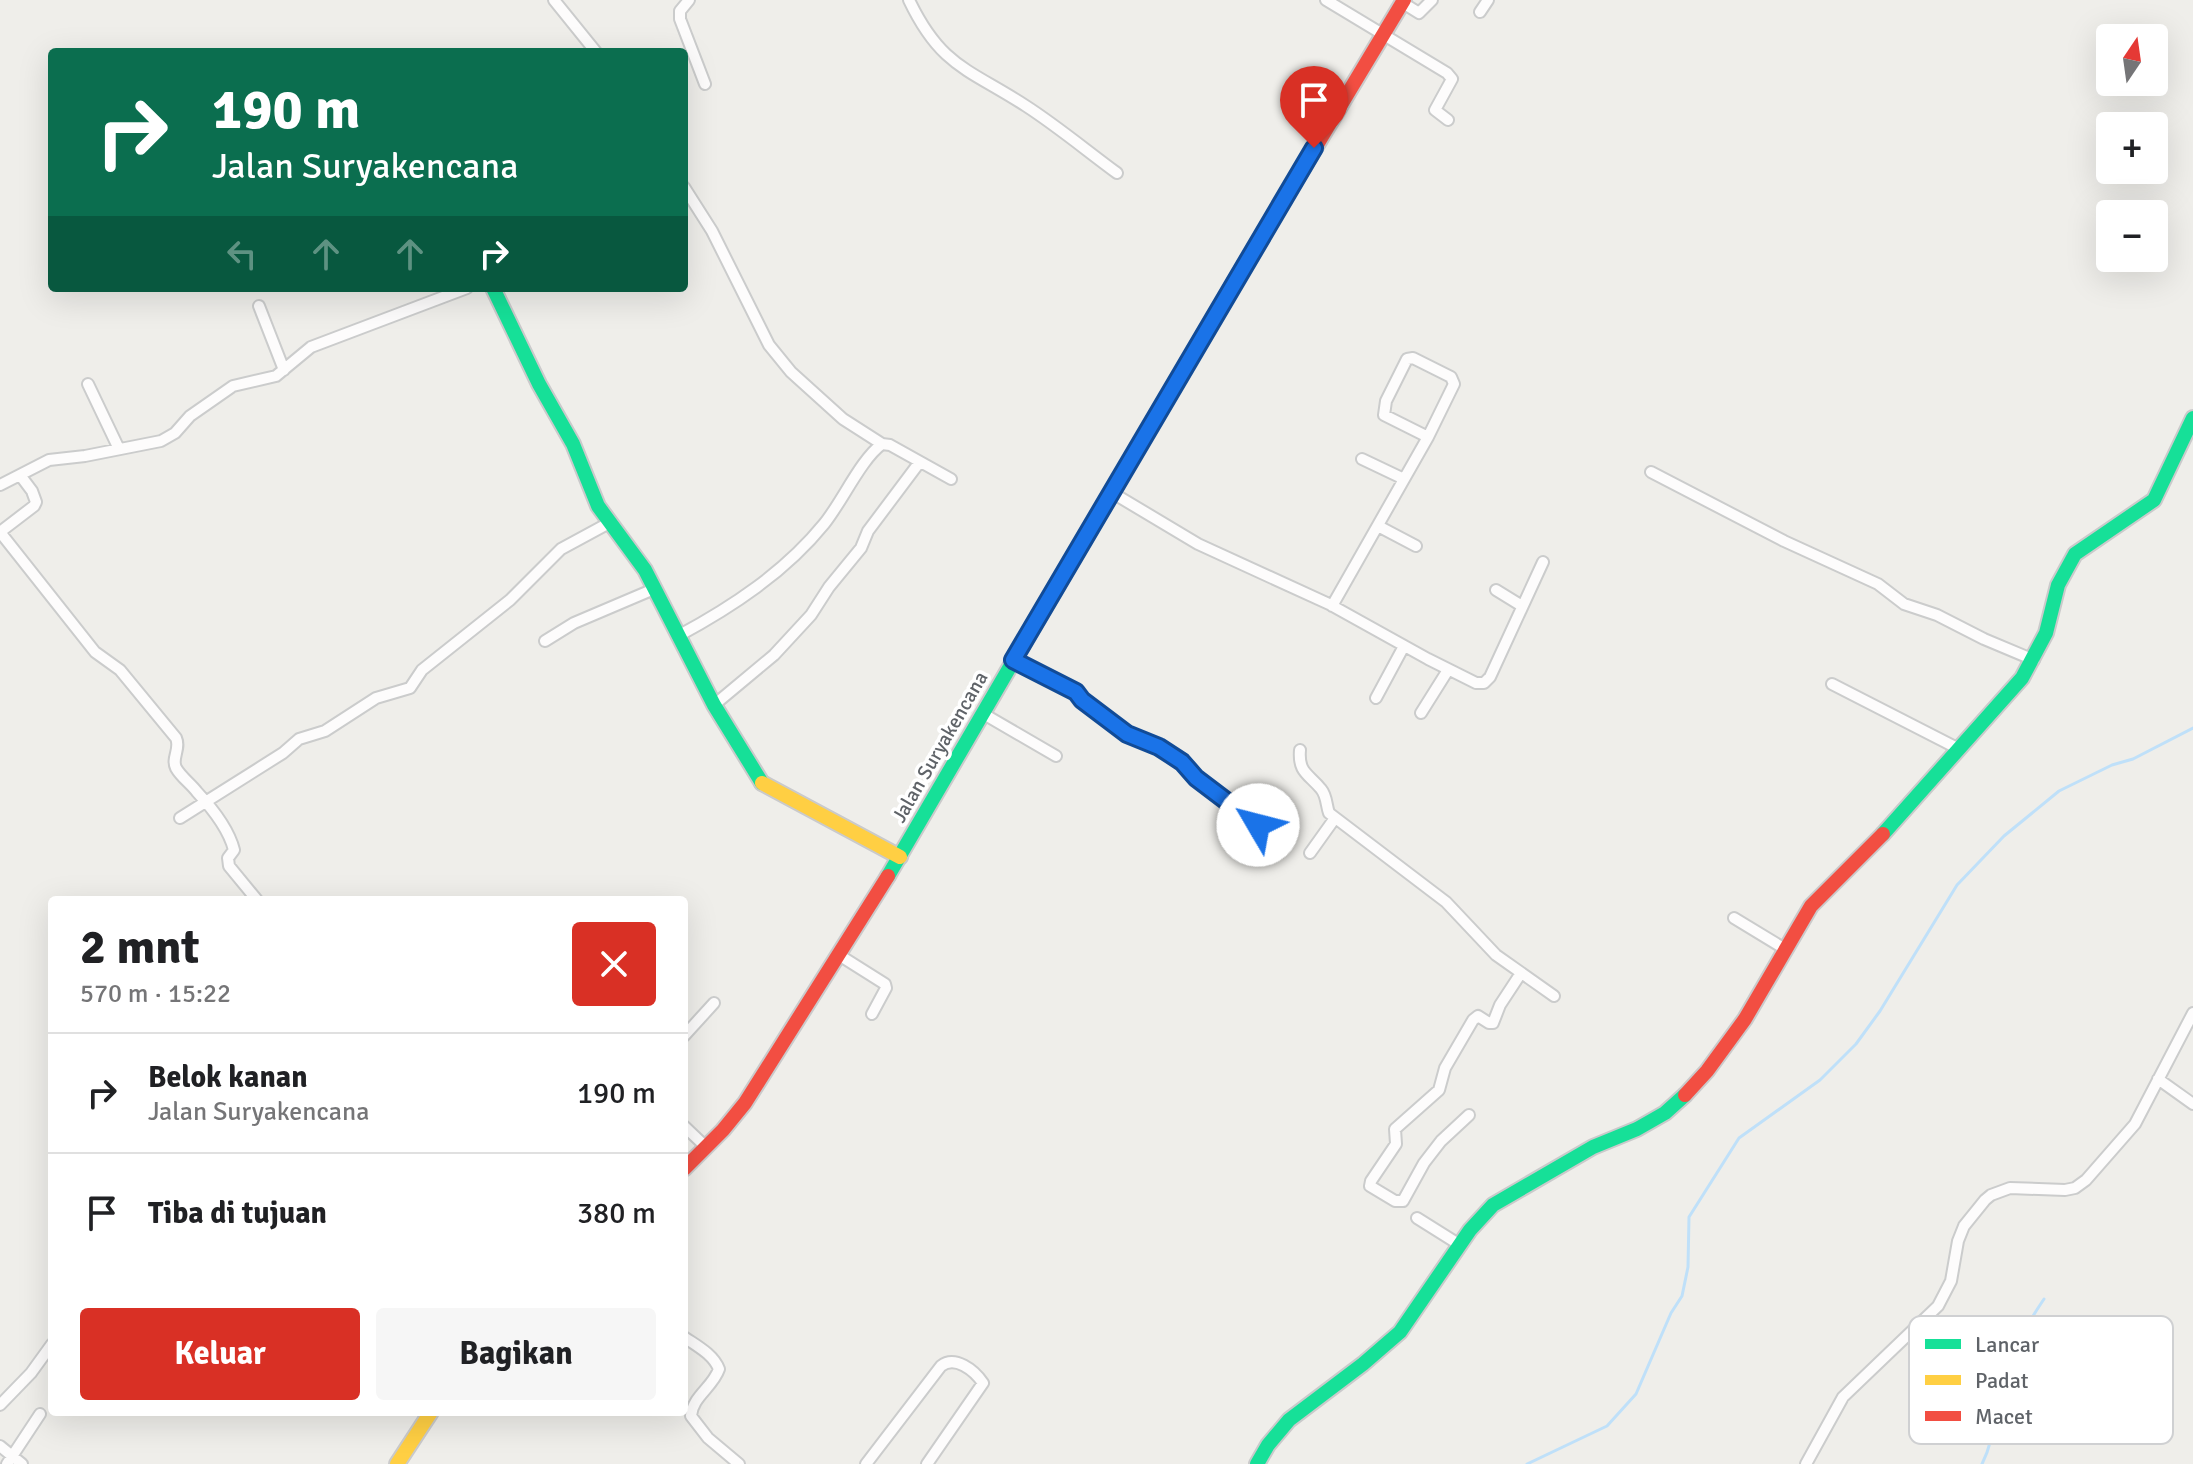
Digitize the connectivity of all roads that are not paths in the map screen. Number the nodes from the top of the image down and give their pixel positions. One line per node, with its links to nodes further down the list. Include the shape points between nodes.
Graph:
1 (554, 0): 10 (street)
2 (689, 0): 11 (street, via 680,19)
3 (909, 0): 13 (street, via 923,30 957,65 1027,106)
4 (1326, 0): 9 (street)
5 (1432, 0): 7 (street, via 1419,13)
6 (1488, 0): 8 (street)
7 (1403, 1): 9 (street, Jalan Suryakencana)
8 (1480, 12)
9 (1384, 35): 12 (street, via 1452,79 1435,110); 31 (street, Jalan Suryakencana)
10 (593, 48)
11 (705, 84)
12 (1448, 120)
13 (1117, 173)
14 (688, 193): 22 (street, via 769,345 833,409)
15 (456, 292): 18 (street, via 311,347)
16 (495, 292): 32 (street)
17 (259, 306): 18 (street)
18 (284, 370): 23 (street, via 233,386 166,439)
19 (88, 384): 23 (street)
20 (2193, 418): 45 (street, via 2154,500 2075,554 2058,585)
21 (1428, 437): 21 (street, via 1384,415 1407,359 1454,381); 29 (street)
22 (882, 444): 25 (street); 41 (street, via 821,527 777,573)
23 (119, 449): 27 (street, via 49,460)
24 (1362, 459): 29 (street)
25 (919, 463): 28 (street); 49 (street, via 811,615 774,655)
26 (1651, 472): 45 (street, via 1878,584 1904,604)
27 (20, 475): 30 (street); 34 (street, via 36,502)
28 (951, 479)
29 (1404, 479): 33 (street)
30 (0, 485)
31 (1111, 492): 39 (street, via 1198,544); 44 (street, Jalan Suryakencana)
32 (609, 523): 37 (street); 55 (street, via 561,549 510,600 422,670 410,688 376,698 325,731 304,737)
33 (1378, 526): 35 (street); 39 (street)
34 (0, 531): 55 (street, via 95,652 120,670 176,738 177,770)
35 (1416, 546)
36 (1543, 562): 40 (street)
37 (654, 589): 41 (street); 42 (street)
38 (1496, 590): 40 (street)
39 (1332, 606): 43 (street)
40 (1522, 606): 46 (street, via 1484,683)
41 (678, 636): 49 (street)
42 (545, 641)
43 (1404, 646): 46 (street); 48 (street)
44 (1013, 660): 50 (street, Jalan Suryakencana); 58 (street, via 1076,692 1127,734 1171,754)
45 (2034, 660): 52 (street)
46 (1448, 670): 51 (street)
47 (1832, 684): 52 (street)
48 (1376, 698)
49 (714, 705): 60 (street, via 765,786)
50 (982, 713): 54 (street); 60 (street, Jalan Suryakencana)
51 (1421, 713)
52 (1959, 749): 63 (street, via 1811,906)
53 (1300, 750): 57 (street, via 1302,768 1321,789)
54 (1056, 756)
55 (206, 801): 56 (street); 61 (street, via 233,845 229,866)
56 (180, 818)
57 (1335, 818): 59 (street); 65 (street, via 1446,902 1496,955)
58 (1258, 825)
59 (1310, 853)
60 (900, 857): 64 (street, Jalan Suryakencana)
61 (254, 896)
62 (1734, 918): 63 (street)
63 (1785, 949): 78 (street, via 1745,1019 1675,1106 1506,1196)
64 (839, 955): 69 (street, via 885,984); 75 (street, Jalan Suryakencana, via 745,1103)
65 (1521, 973): 66 (street); 73 (street, via 1493,1023 1476,1016 1449,1059 1439,1090 1395,1129 1396,1144 1370,1186 1403,1201 1424,1163)
66 (1554, 996)
67 (714, 1003): 70 (street)
68 (2193, 1013): 71 (street)
69 (872, 1014)
70 (688, 1032)
71 (2158, 1079): 72 (street); 79 (street, via 2135,1124 2075,1188 2010,1188 1985,1200 1964,1226 1945,1297)
72 (2193, 1104)
73 (1469, 1115)
74 (688, 1130): 75 (street)
75 (706, 1147): 76 (street, Jalan Suryakencana)
76 (688, 1165)
77 (1417, 1218): 78 (street)
78 (1460, 1245): 92 (street, via 1400,1332 1289,1420)
79 (1926, 1316)
80 (1909, 1332): 93 (street, via 1843,1397)
81 (688, 1340): 89 (street, via 719,1369 693,1405 694,1422)
82 (48, 1350): 83 (street)
83 (0, 1405)
84 (40, 1414): 87 (street)
85 (428, 1416): 88 (street)
86 (0, 1446): 87 (street)
87 (14, 1462)
88 (397, 1464)
89 (739, 1464)
90 (866, 1464): 91 (street, via 941,1366 955,1361 983,1383)
91 (927, 1464)
92 (1257, 1464)
93 (1806, 1464)

